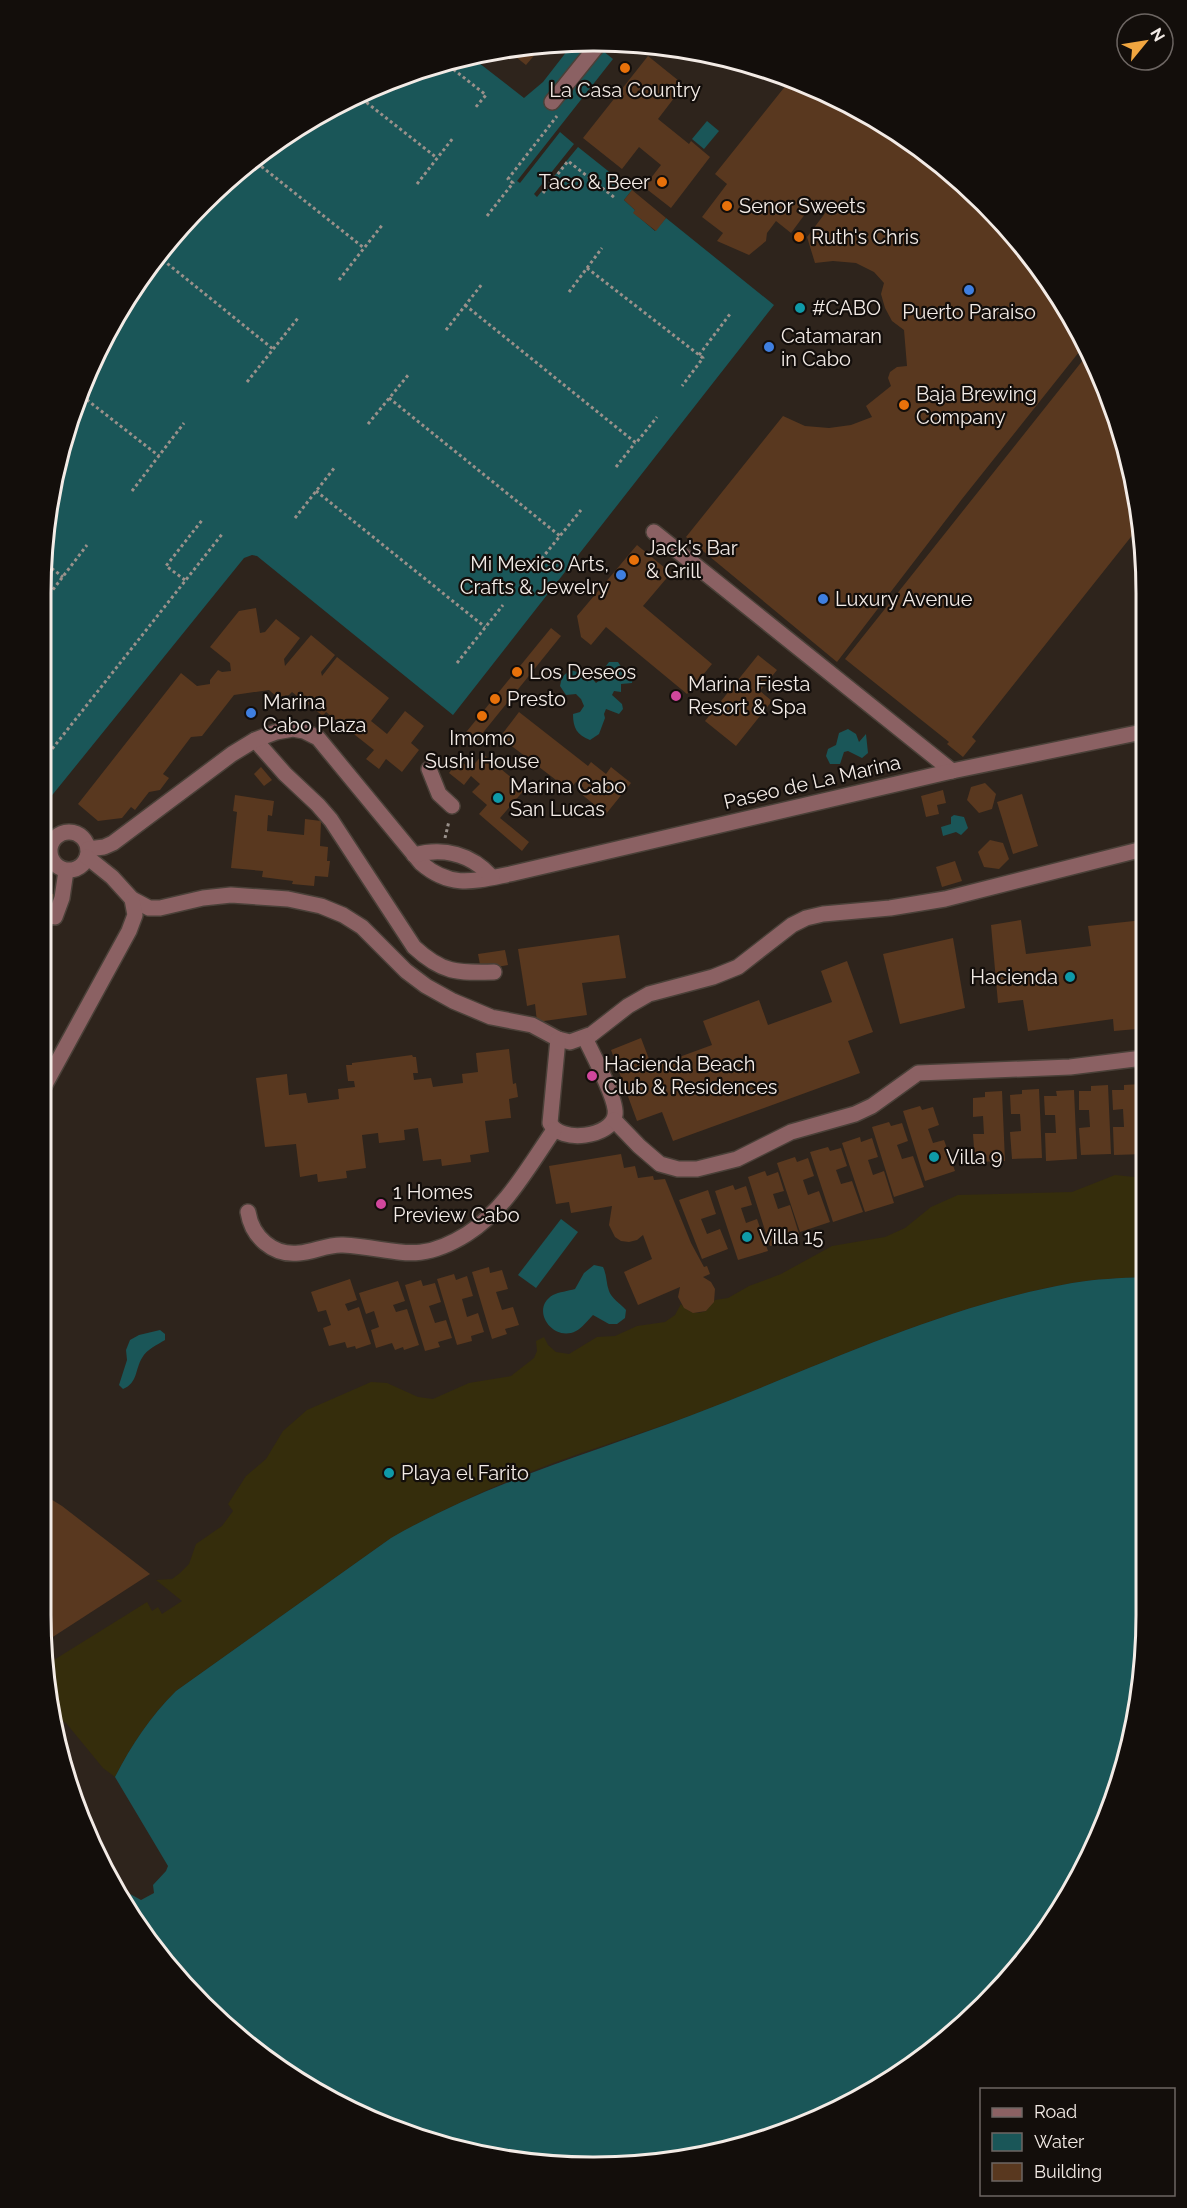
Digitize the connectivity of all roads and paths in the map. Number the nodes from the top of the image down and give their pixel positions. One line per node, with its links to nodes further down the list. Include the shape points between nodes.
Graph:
1 (594, 51): 5 (street)
2 (453, 69): 4 (path, via 486,95)
3 (365, 102): 7 (path)
4 (475, 108)
5 (555, 109): 12 (path, via 508,179 513,183)
6 (453, 138): 7 (path)
7 (437, 158): 9 (path)
8 (260, 165): 14 (path)
9 (417, 184)
10 (543, 193): 11 (path, via 568,161)
11 (615, 198)
12 (487, 216)
13 (383, 224): 14 (path)
14 (364, 248): 18 (path)
15 (602, 248): 17 (path)
16 (164, 261): 25 (path)
17 (587, 268): 20 (path); 26 (path)
18 (339, 280)
19 (482, 284): 21 (path)
20 (569, 292)
21 (465, 305): 24 (path); 35 (path)
22 (730, 315): 26 (path)
23 (298, 318): 25 (path)
24 (446, 330)
25 (273, 349): 28 (path)
26 (699, 355): 29 (path, via 704,358)
27 (408, 374): 30 (path)
28 (247, 382)
29 (682, 386)
30 (389, 398): 34 (path); 46 (path)
31 (87, 400): 36 (path)
32 (657, 417): 35 (path)
33 (184, 423): 36 (path)
34 (368, 424)
35 (635, 443): 38 (path)
36 (159, 456): 39 (path)
37 (335, 467): 40 (path)
38 (616, 467)
39 (132, 491)
40 (316, 491): 42 (path); 54 (path)
41 (581, 510): 46 (path)
42 (295, 518)
43 (203, 519): 51 (path, via 166,566)
44 (654, 532): 60 (street)
45 (223, 533): 51 (path)
46 (560, 536): 49 (path)
47 (87, 545): 50 (path)
48 (52, 568): 50 (path)
49 (534, 568)
50 (63, 577): 52 (path)
51 (185, 580): 58 (path)
52 (51, 592)
53 (503, 605): 54 (path)
54 (485, 627): 55 (path)
55 (457, 663)
56 (1136, 733): 60 (street, Paseo de La Marina)
57 (255, 740): 65 (street, Paseo de La Marina, via 118,840); 66 (street, Paseo de La Marina, via 286,730 299,729 314,735); 72 (street, via 331,820 414,947 452,972)
58 (51, 750)
59 (429, 769): 61 (street, via 439,794)
60 (952, 771): 69 (street, Paseo de La Marina)
61 (452, 806): 63 (path)
62 (51, 846): 65 (street, via 63,832 77,833)
63 (442, 851): 66 (street); 69 (street, via 474,861)
64 (1136, 851): 73 (street, via 945,899 806,918 738,967 649,994)
65 (88, 853): 68 (street, Paseo de La Marina, via 79,868); 70 (street)
66 (414, 855): 69 (street, Paseo de La Marina, via 441,878)
67 (51, 859): 68 (street, via 58,868)
68 (66, 870): 71 (street)
69 (492, 878)
70 (132, 899): 74 (street, via 154,908 231,895 321,906 363,927 426,986 477,1012 532,1025); 76 (street, via 135,915 129,932)
71 (56, 917)
72 (494, 972)
73 (585, 1038): 74 (street, via 570,1042); 77 (street, via 614,1103)
74 (558, 1039): 78 (street, via 549,1114)
75 (1136, 1059): 77 (street, via 1070,1067 918,1073 855,1114 791,1132 737,1159 698,1169 660,1164)
76 (51, 1074)
77 (614, 1120): 78 (street, via 584,1136)
78 (554, 1130): 79 (street, via 487,1219 459,1239 427,1251 404,1254 337,1245 299,1253 281,1252 257,1235)
79 (248, 1212)

